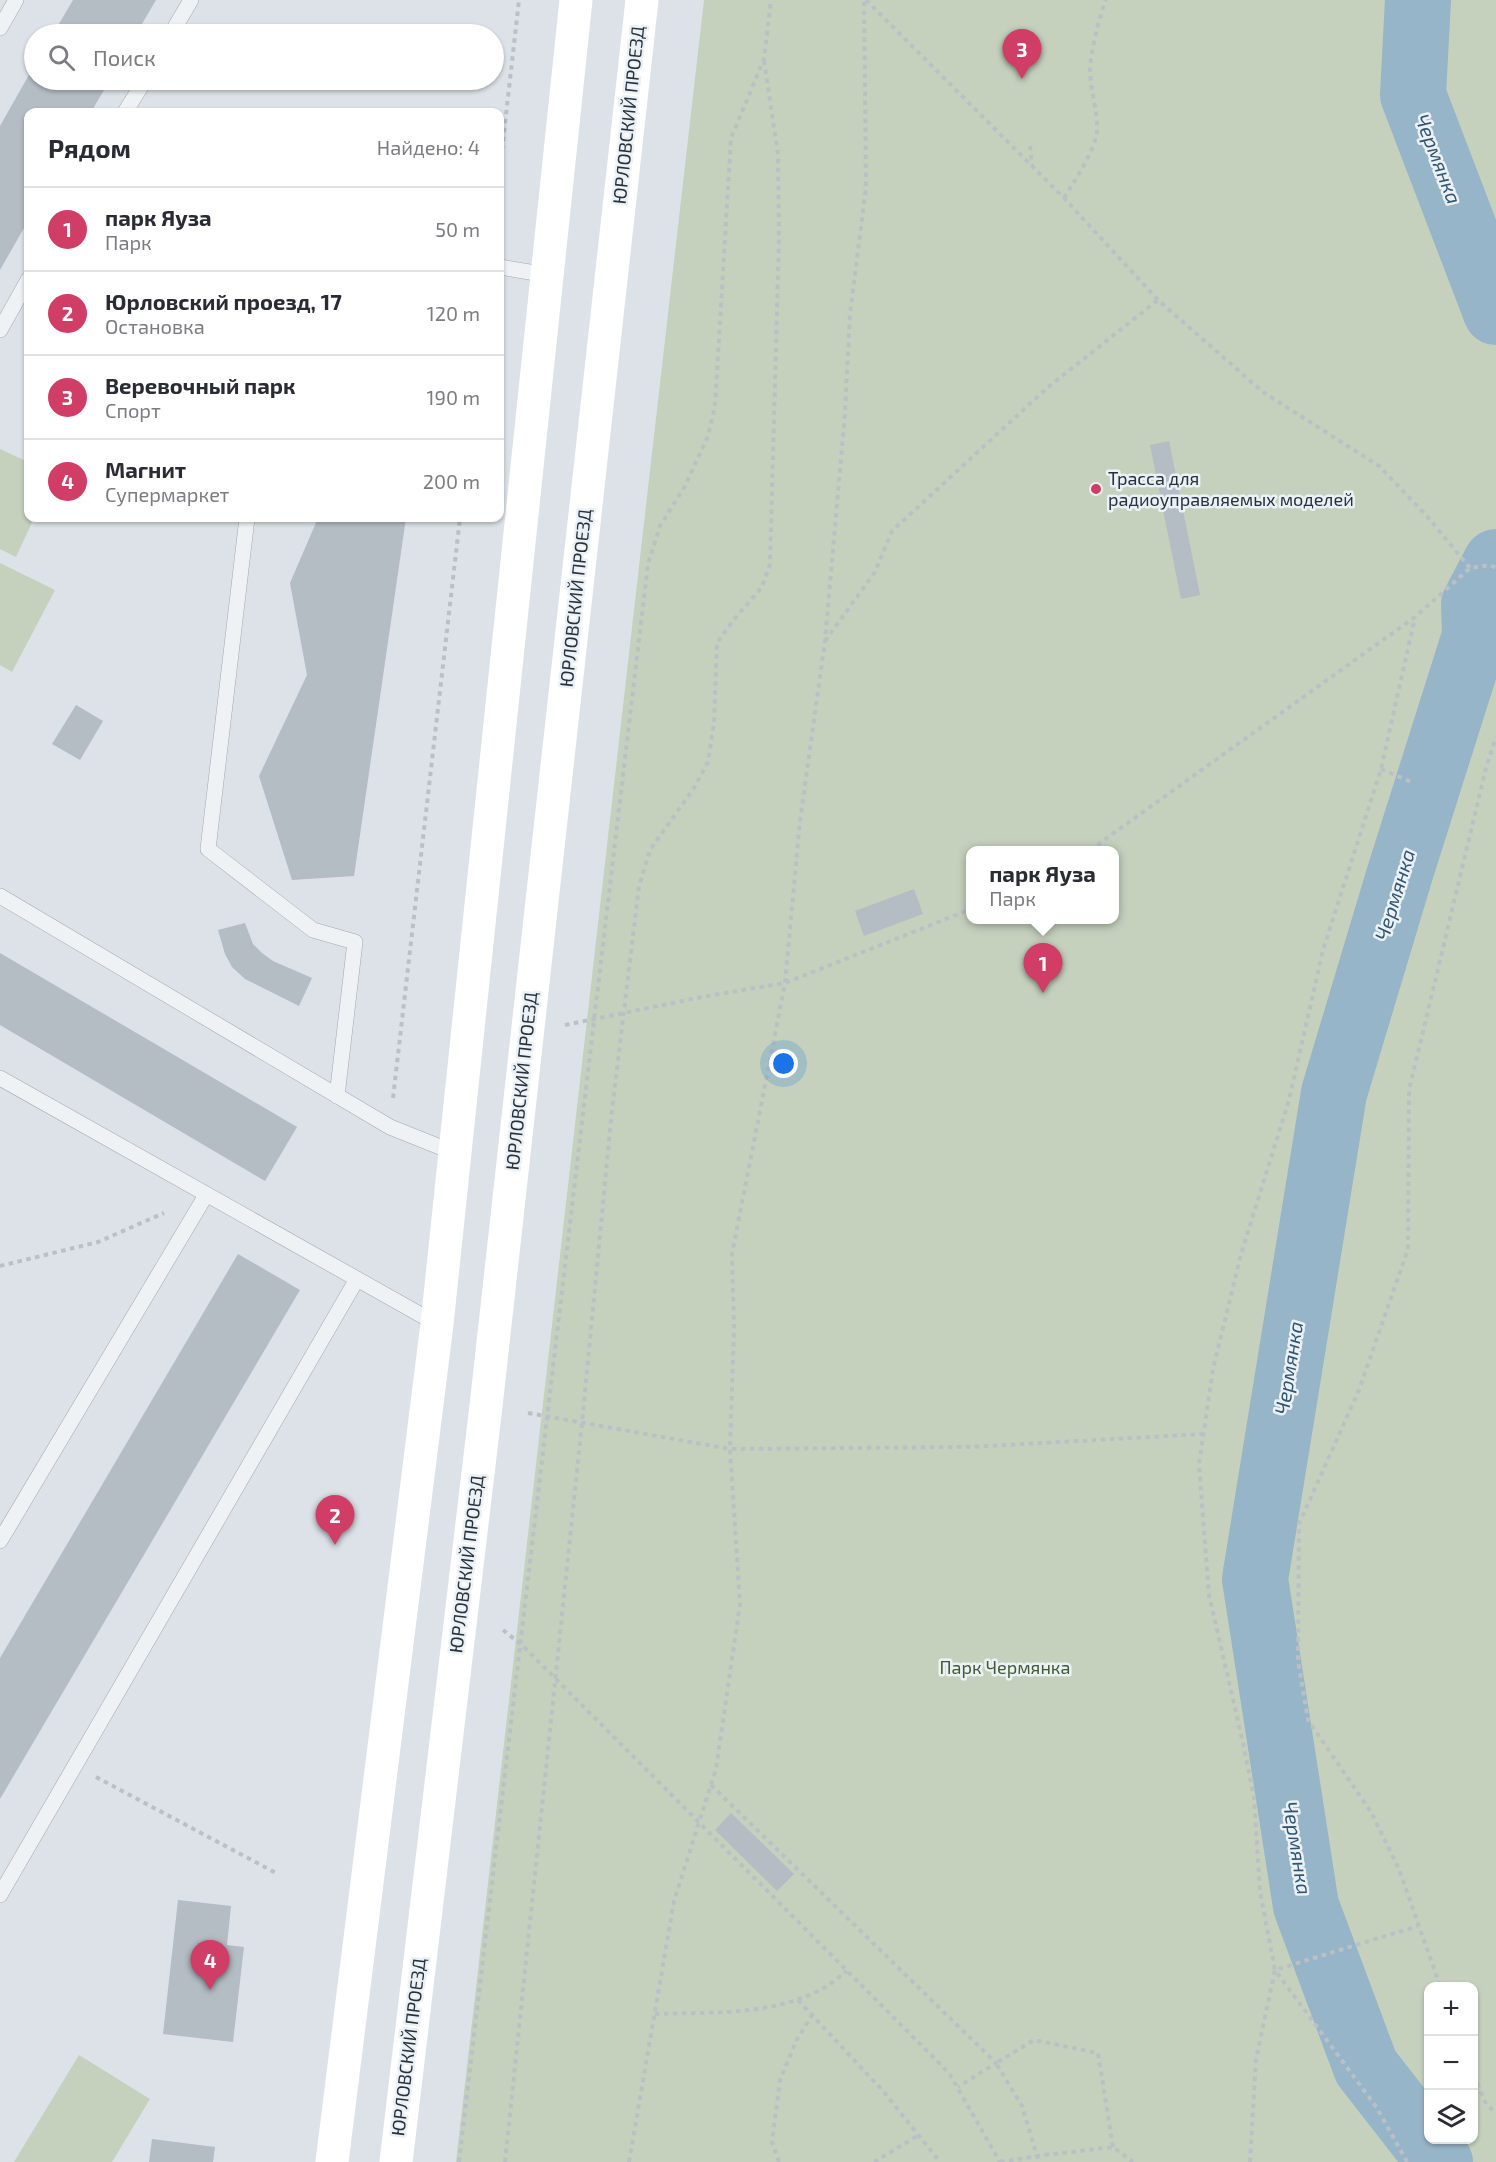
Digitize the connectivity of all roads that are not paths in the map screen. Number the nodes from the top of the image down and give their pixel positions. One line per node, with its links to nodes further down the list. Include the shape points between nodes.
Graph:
1 (16, 0): 6 (lane)
2 (190, 0): 5 (lane)
3 (576, 0): 10 (main road)
4 (642, 0): 24 (main road, ЮРЛОВСКИЙ ПРОЕЗД, via 486,1406)
5 (177, 24)
6 (0, 28)
7 (139, 90): 8 (lane)
8 (128, 108)
9 (504, 268): 10 (lane)
10 (547, 275): 17 (main road)
11 (24, 287): 12 (lane)
12 (0, 330)
13 (247, 522): 16 (lane, via 208,849 313,930 355,942)
14 (0, 896): 16 (lane)
15 (0, 1078): 18 (lane)
16 (337, 1096): 17 (lane, via 390,1127)
17 (455, 1153): 20 (main road)
18 (206, 1195): 19 (lane); 21 (lane)
19 (357, 1279): 20 (lane); 22 (lane)
20 (437, 1324): 23 (main road)
21 (0, 1541)
22 (0, 1895)
23 (332, 2162)
24 (396, 2162)

